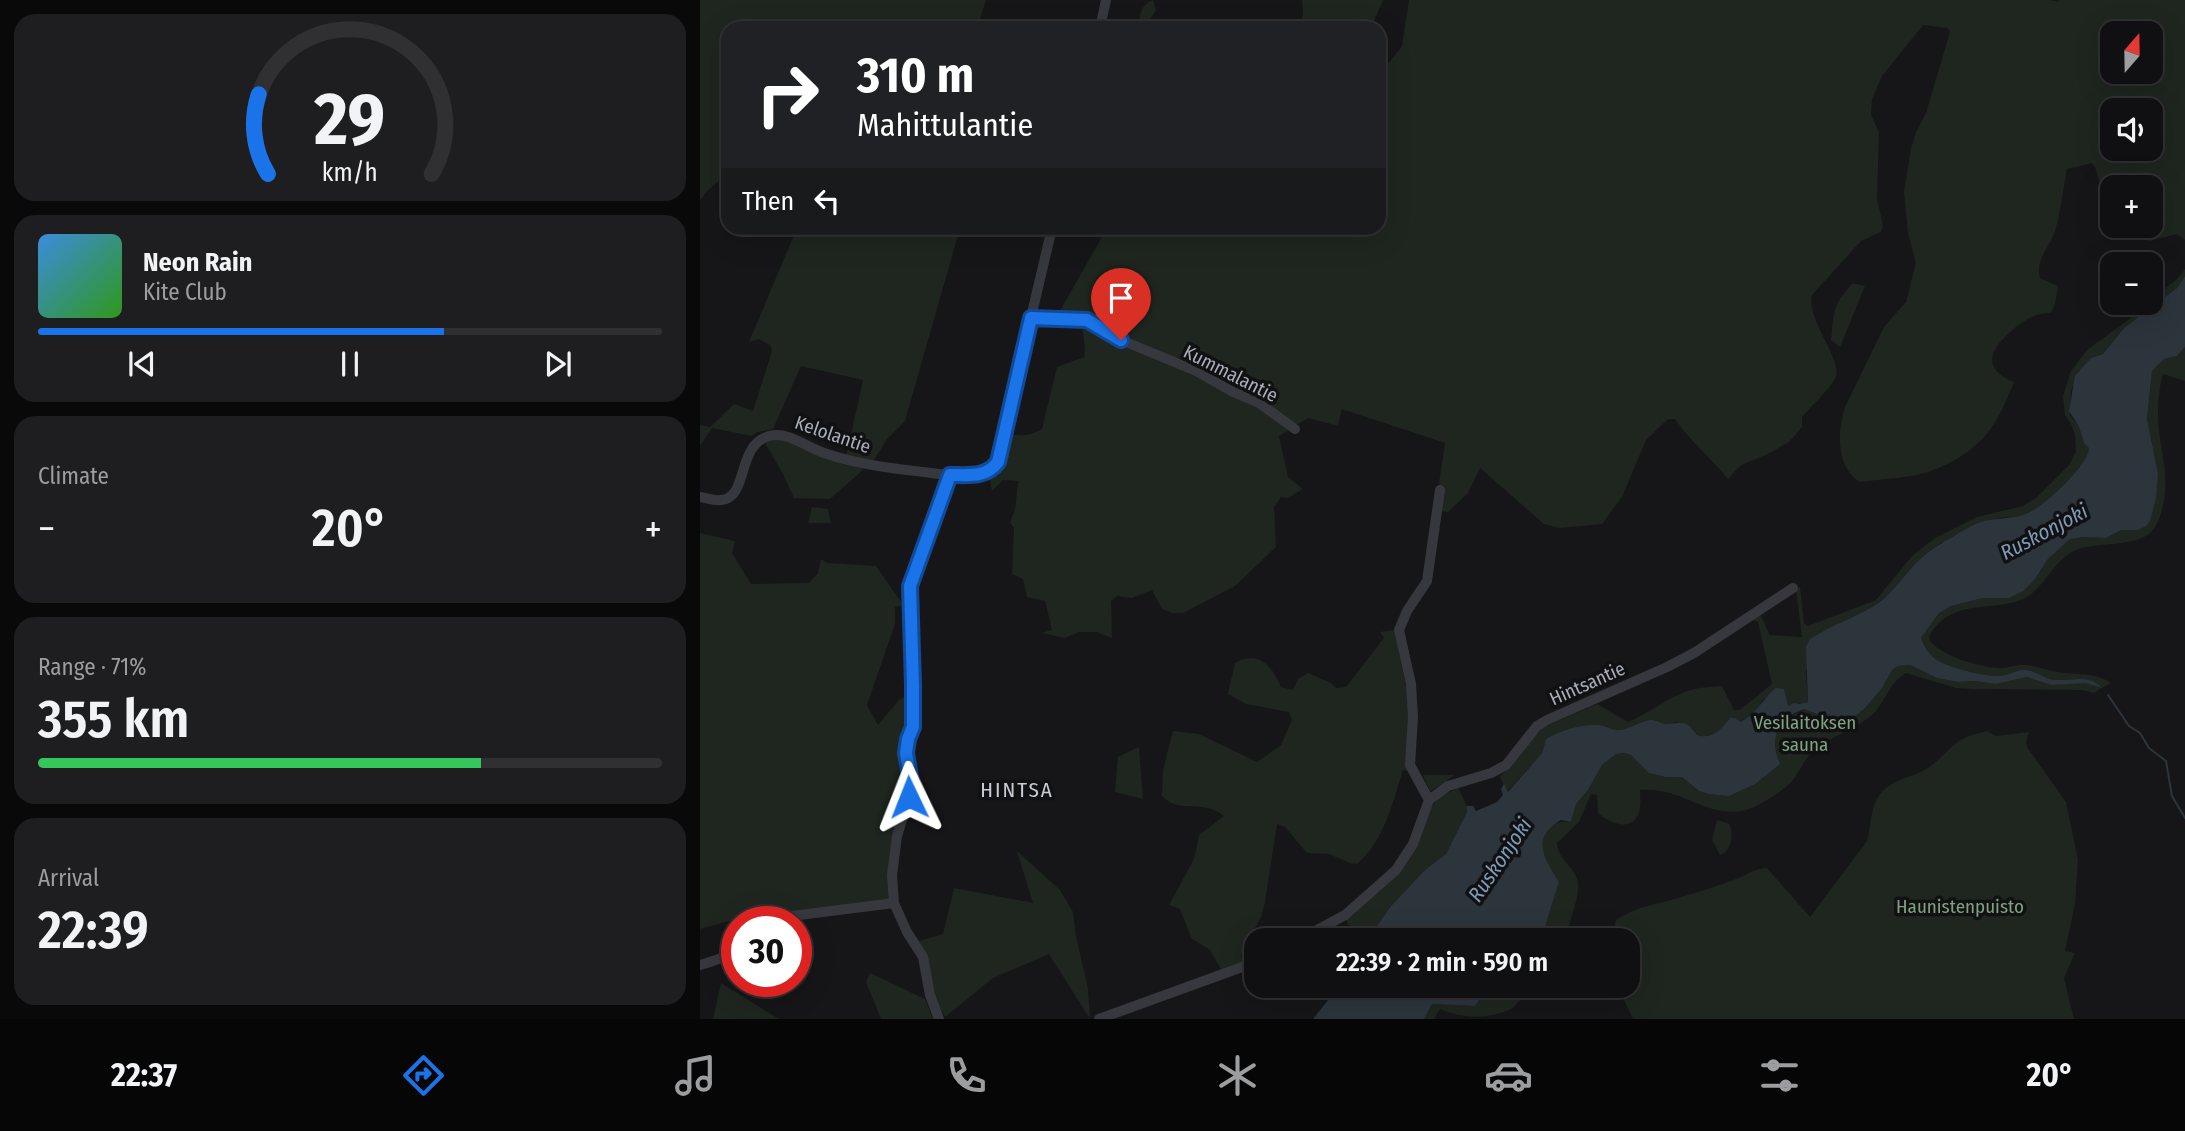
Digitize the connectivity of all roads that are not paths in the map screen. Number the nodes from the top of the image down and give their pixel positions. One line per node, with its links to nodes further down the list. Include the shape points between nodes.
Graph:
1 (1106, 0): 2 (street)
2 (1102, 21)
3 (1050, 235): 4 (street)
4 (1031, 318): 5 (street, Kummalantie, via 1087,320 1259,402); 6 (street, via 998,462 980,475)
5 (1295, 429)
6 (950, 475): 8 (street, Kelolantie, via 854,462 778,434 755,443 738,488 729,497 719,501); 11 (street, via 910,586 913,727 906,753 909,797 893,853)
7 (1440, 490): 10 (street, via 1427,580 1399,631 1411,684 1410,765)
8 (700, 497)
9 (1793, 587): 10 (street, Hintsantie, via 1683,659 1547,720 1506,765 1448,786)
10 (1429, 800): 13 (street, via 1413,844 1396,870 1345,915)
11 (894, 903): 12 (street); 17 (street, via 923,957)
12 (812, 913)
13 (1321, 928)
14 (721, 958): 15 (street)
15 (700, 965)
16 (1244, 966): 18 (street)
17 (939, 1019)
18 (1099, 1019)

